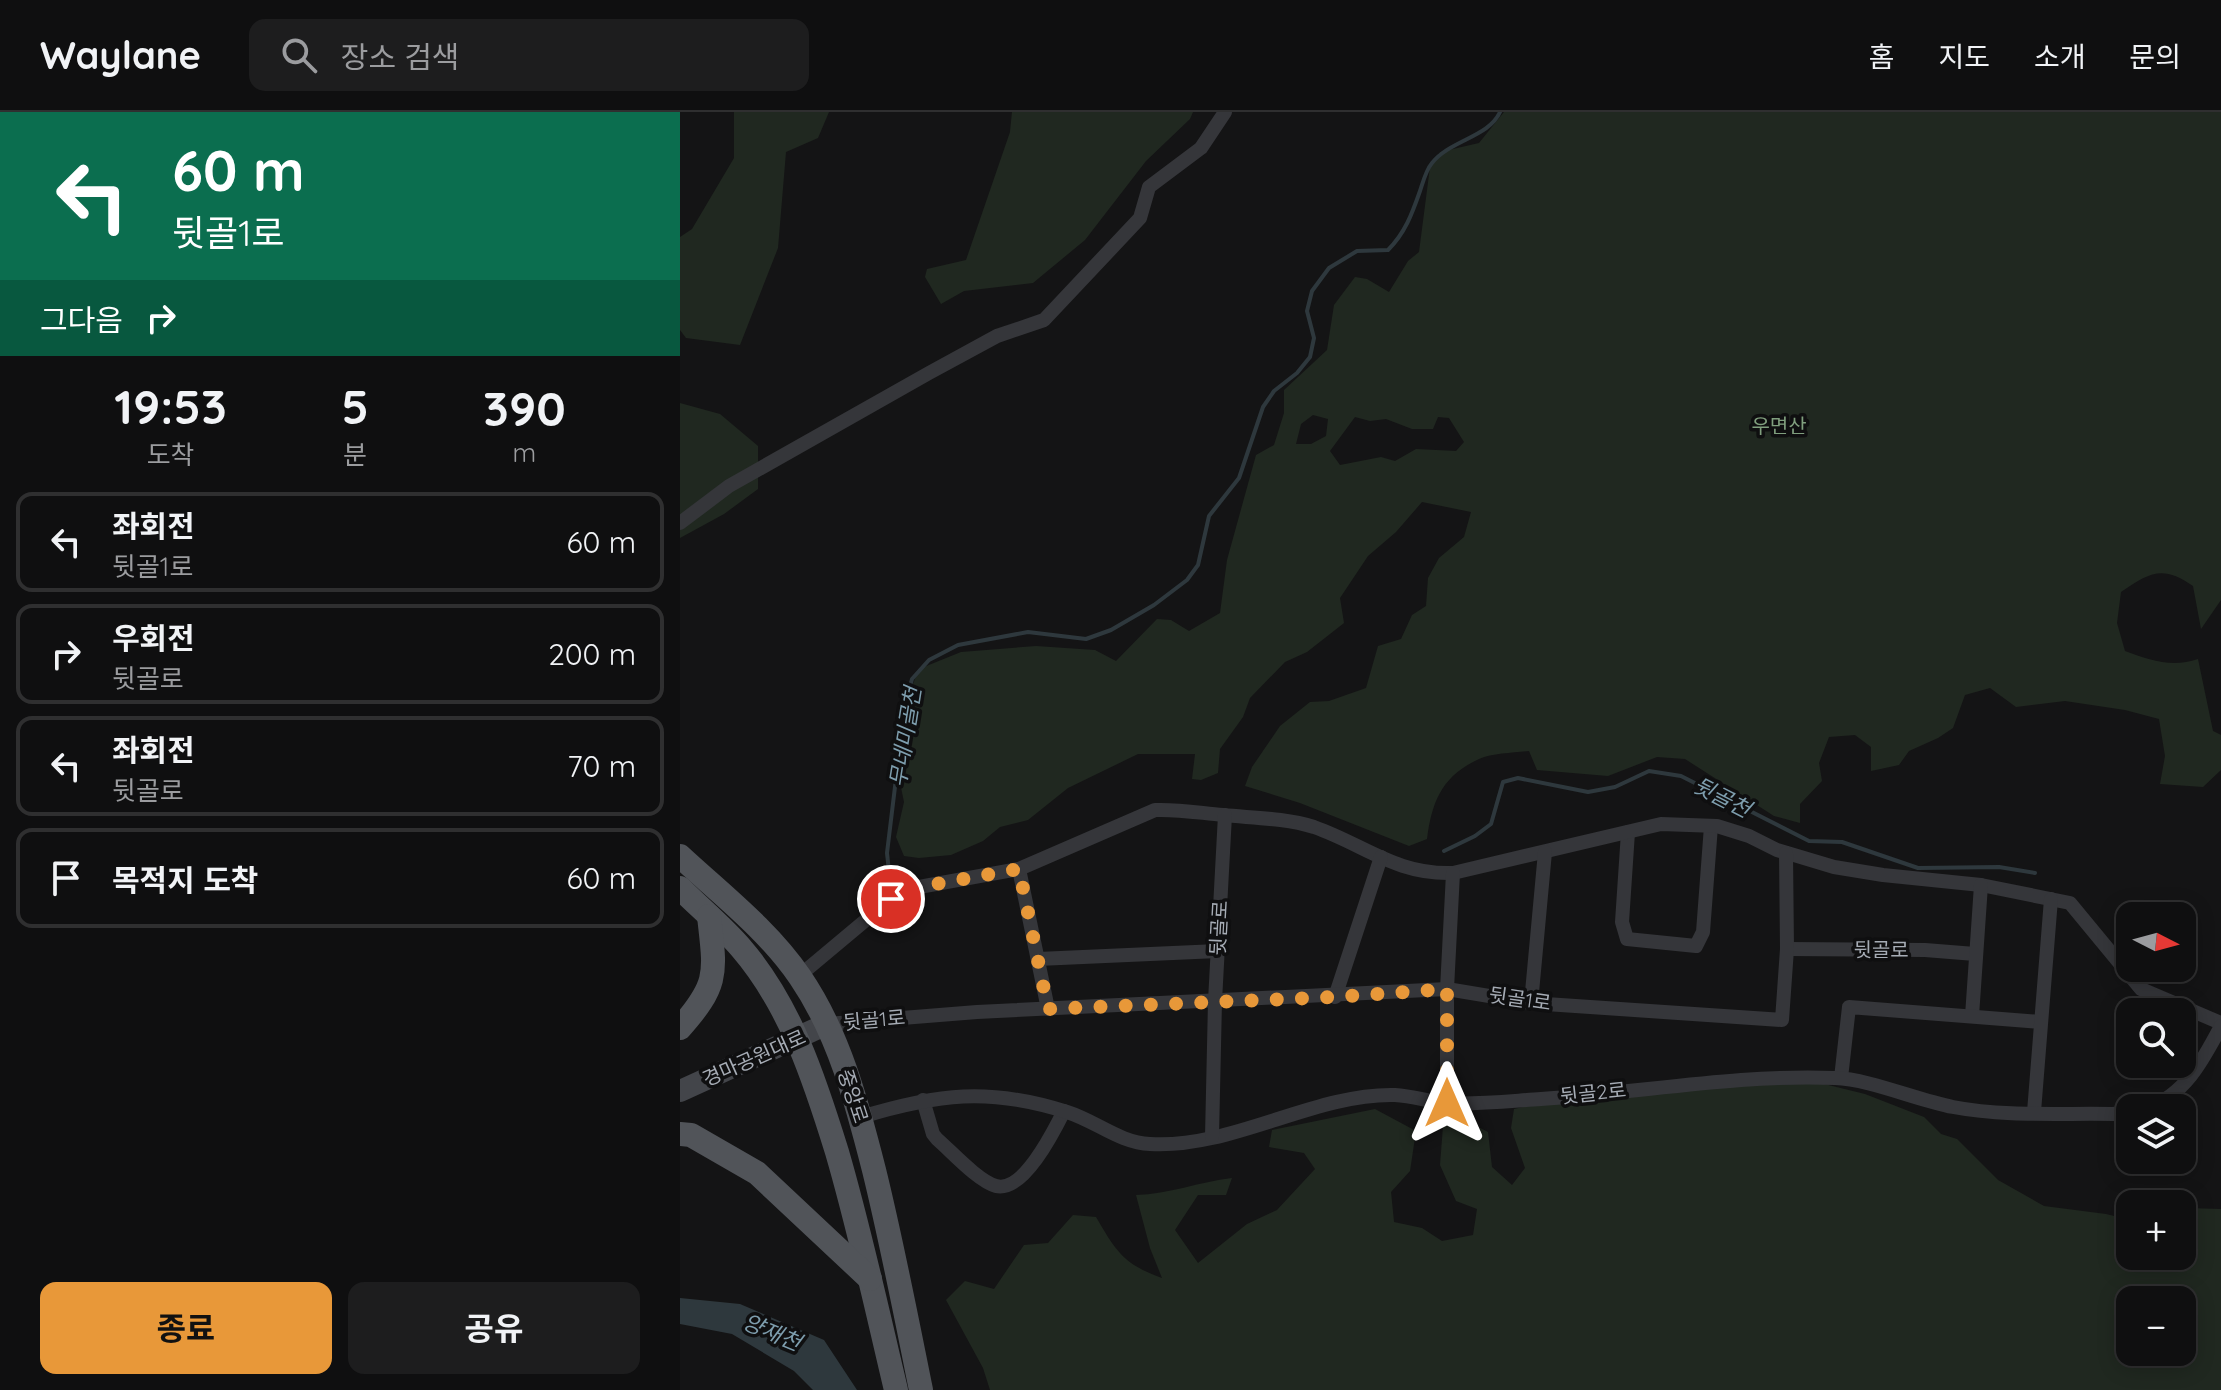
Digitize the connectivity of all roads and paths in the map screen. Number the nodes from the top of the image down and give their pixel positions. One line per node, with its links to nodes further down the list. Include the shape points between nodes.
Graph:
1 (1225, 112): 2 (street, via 1201,148 1149,187 1140,218 1044,320 997,336 942,365 729,486)
2 (680, 523)
3 (1225, 815): 9 (street, via 1313,827); 10 (street, via 1155,810); 17 (street, 뒷골로)
4 (1711, 826): 5 (street, via 1661,824); 5 (street, via 1703,932 1696,946 1627,939 1622,922); 7 (street)
5 (1628, 832): 6 (street)
6 (1545, 852): 11 (street); 24 (street)
7 (1786, 853): 12 (street, via 1834,867); 16 (street)
8 (680, 856): 20 (main road, 중앙로, via 731,901)
9 (1381, 857): 11 (street, via 1407,869); 22 (street)
10 (1019, 869): 19 (street); 20 (street, via 919,887 891,899)
11 (1453, 873): 21 (street)
12 (1981, 885): 14 (street); 18 (street)
13 (680, 888): 15 (main road, 중앙로)
14 (2051, 899): 27 (street); 29 (street, via 2070,903 2141,989)
15 (709, 916): 30 (main road, via 715,971 700,1005); 31 (main road, 중앙로, via 742,949)
16 (1787, 949): 18 (street, 뒷골로); 24 (street, 뒷골1로, via 1782,1020)
17 (1218, 951): 19 (street); 23 (street, 뒷골로)
18 (1975, 954): 26 (street)
19 (1038, 959): 25 (street)
20 (799, 976): 28 (main road, 중앙로)
21 (1447, 989): 22 (street, 뒷골1로); 24 (street, 뒷골1로); 36 (street)
22 (1335, 997): 23 (street, 뒷골1로)
23 (1215, 1001): 25 (street, 뒷골1로); 42 (street, 뒷골로)
24 (1531, 1003)
25 (1048, 1009): 28 (street, 뒷골1로)
26 (1972, 1016): 27 (street); 32 (street, via 1849,1007)
27 (2041, 1022): 38 (street)
28 (827, 1024): 31 (street, 경마공원대로); 40 (main road, 중앙로)
29 (2221, 1025): 34 (street, via 2201,1063)
30 (680, 1028)
31 (797, 1038): 33 (street, 경마공원대로); 43 (main road, 중앙로, via 818,1090)
32 (1841, 1078): 36 (street, 뒷골2로, via 1711,1080 1544,1099); 38 (street, 뒷골2로, via 1953,1107)
33 (680, 1091)
34 (2173, 1094)
35 (923, 1100): 37 (street, 뒷골2로, via 998,1095); 37 (street, via 937,1139 998,1187 1020,1177 1049,1141); 40 (street, 뒷골2로)
36 (1447, 1103): 42 (street, 뒷골2로, via 1395,1095 1359,1098)
37 (1064, 1111): 42 (street, 뒷골2로, via 1124,1139 1149,1144)
38 (2034, 1112): 39 (street, 뒷골2로)
39 (2116, 1114)
40 (861, 1117): 45 (main road, 중앙로)
41 (680, 1134): 43 (main road, via 691,1135 757,1173)
42 (1212, 1137)
43 (870, 1279): 44 (main road, 중앙로)
44 (896, 1390)
45 (921, 1390)

